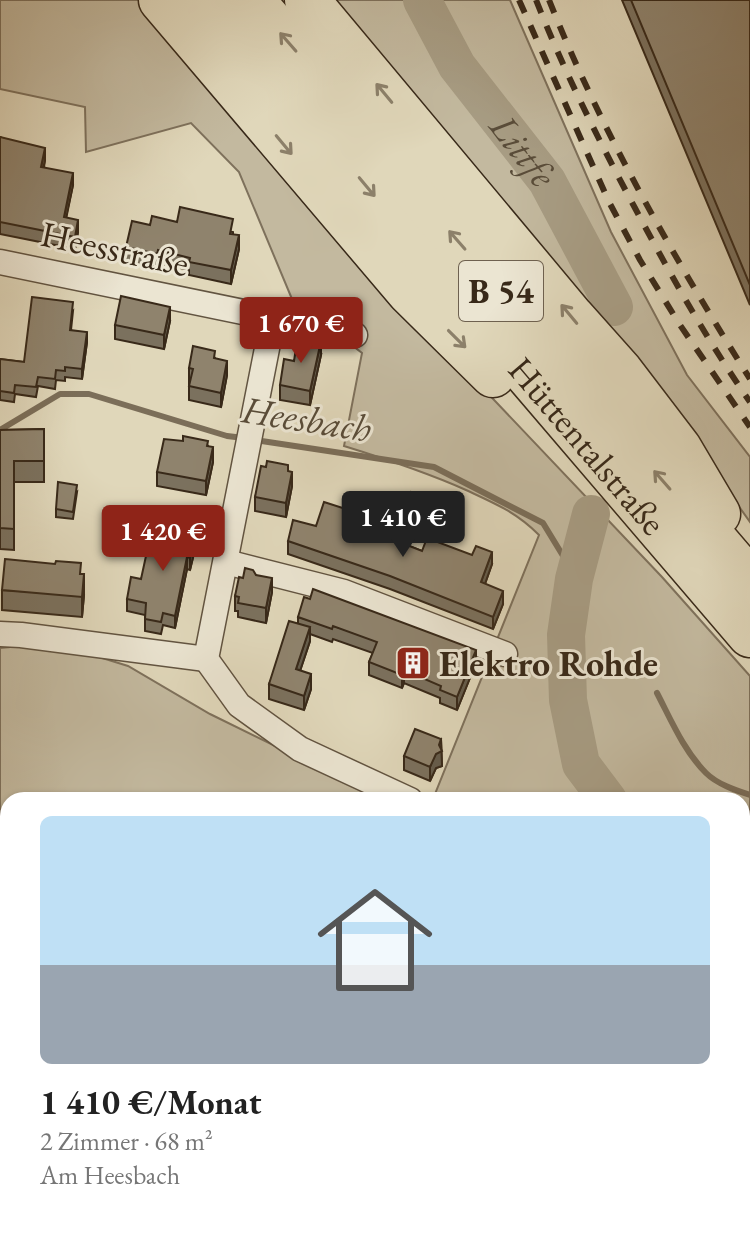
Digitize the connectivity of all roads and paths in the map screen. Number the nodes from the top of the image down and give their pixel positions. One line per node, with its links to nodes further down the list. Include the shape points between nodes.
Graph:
1 (161, 0): 8 (highway, one-way to 8, via 409,292 500,382)
2 (207, 0): 8 (highway, Hüttentalstraße / B 54, one-way to 8)
3 (252, 0): 11 (highway, Hüttentalstraße / B 54, one-way to 3)
4 (307, 0): 10 (highway, one-way to 4, via 679,448 621,372)
5 (0, 262): 6 (street, Heesstraße)
6 (273, 318): 7 (street, Heesstraße); 9 (street)
7 (355, 335)
8 (569, 424): 13 (highway, Hüttentalstraße / B 54)
9 (226, 562): 14 (street, via 344,592); 15 (street)
10 (750, 567)
11 (750, 581)
12 (0, 634): 15 (street)
13 (750, 635)
14 (505, 654)
15 (206, 659): 16 (street, via 239,705 300,749)
16 (393, 792)

